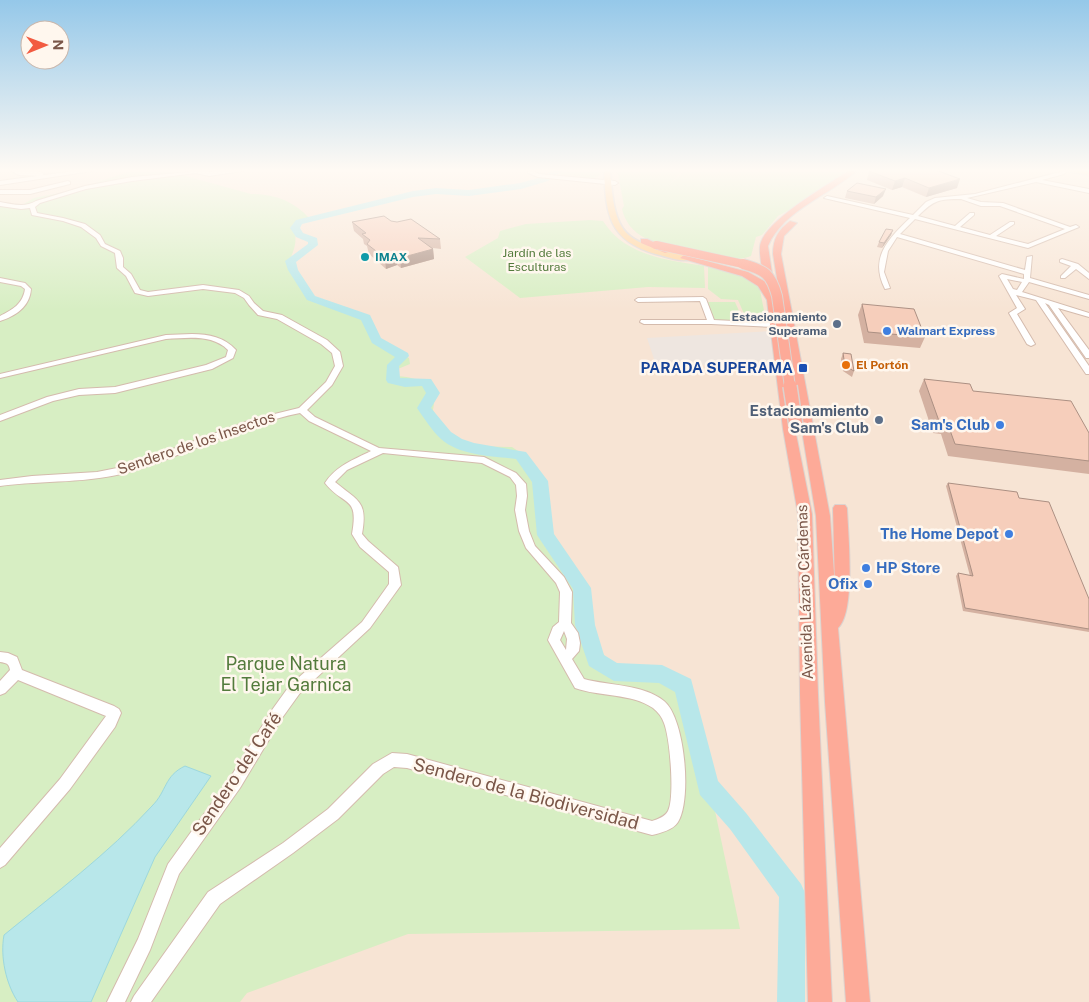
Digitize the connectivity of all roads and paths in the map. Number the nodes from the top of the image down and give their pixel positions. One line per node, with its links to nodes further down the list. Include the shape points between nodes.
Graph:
1 (42, 216): 46 (street, via 86,226 100,236 102,245 118,252 120,268 137,292 148,294 208,287 237,291 261,313 279,317 324,342 336,352 340,366)
2 (612, 216): 19 (main road, via 619,229 640,245)
3 (620, 216): 15 (main road, via 629,229)
4 (788, 216): 16 (highway, via 770,232)
5 (804, 216): 17 (highway, Avenida Lázaro Cárdenas, via 780,234)
6 (913, 216): 12 (street); 13 (street)
7 (970, 216): 12 (street)
8 (1027, 216): 10 (street)
9 (1036, 216): 14 (street, via 1073,228 1028,246)
10 (1021, 219)
11 (1012, 224): 14 (street)
12 (957, 227): 14 (street)
13 (896, 235): 22 (street); 26 (street, via 885,251 881,267)
14 (992, 236)
15 (644, 241): 16 (highway, via 671,252 737,263 756,260); 49 (highway, bridge, via 747,264 768,274 777,296 796,426)
16 (764, 246): 31 (highway, Avenida Lázaro Cárdenas)
17 (777, 254): 28 (highway, via 785,262); 49 (highway, Avenida Lázaro Cárdenas)
18 (1030, 257): 22 (street)
19 (684, 258): 31 (highway, via 745,274 762,284)
20 (1062, 261): 21 (street)
21 (1076, 265): 23 (street); 24 (street)
22 (1027, 277): 27 (street, via 1002,276); 29 (street); 30 (street)
23 (1063, 277)
24 (1089, 277)
25 (0, 280): 37 (street, via 23,284 28,289 23,305)
26 (887, 288)
27 (1010, 290): 29 (street); 33 (street)
28 (794, 292)
29 (1018, 293): 34 (street)
30 (1089, 297)
31 (770, 298): 40 (highway, Avenida Lázaro Cárdenas)
32 (638, 300): 39 (street, via 703,299)
33 (1016, 302): 34 (street); 41 (street, via 1021,308 1013,313)
34 (1040, 302): 35 (street); 44 (street)
35 (1052, 304): 36 (street); 42 (street)
36 (1089, 315)
37 (0, 319)
38 (644, 322): 39 (street)
39 (711, 322): 40 (street)
40 (775, 325): 61 (highway, Avenida Lázaro Cárdenas, via 805,514 808,694)
41 (1031, 344)
42 (1085, 345): 43 (street)
43 (1089, 356)
44 (1089, 372)
45 (0, 376): 47 (street, via 166,337 216,339 232,350 229,358 209,367 115,390 79,392 50,399)
46 (302, 410): 48 (street, Sendero de la Biodiversidad, via 312,419); 50 (street, Sendero de los Insectos, via 263,418 127,469 71,478)
47 (0, 418)
48 (378, 452): 52 (street, Sendero de la Biodiversidad, via 484,460 513,475 521,484 520,510 531,548 560,580 566,592); 59 (street, Sendero del Café, via 340,471 330,484 356,504 360,517 357,534 394,570 395,584 366,625 295,689 235,783 173,868 144,944)
49 (816, 477): 53 (highway, Avenida Lázaro Cárdenas, via 823,516)
50 (0, 483)
51 (840, 508): 53 (highway, via 842,587)
52 (565, 624): 55 (street, via 575,640 573,651); 55 (street, Sendero de la Biodiversidad, via 557,630 554,640)
53 (831, 636): 62 (highway, Avenida Lázaro Cárdenas)
54 (0, 657): 56 (street, via 15,663)
55 (565, 658): 60 (street, Sendero de la Biodiversidad, via 580,684 640,695 658,704 667,714 674,734 677,765 676,813 668,823 652,828 634,824 477,779 392,760 378,769 333,814 214,898)
56 (16, 674): 57 (street); 58 (street, via 114,713 110,724 65,784)
57 (0, 689)
58 (0, 860)
59 (116, 1002)
60 (140, 1002)
61 (820, 1002)
62 (858, 1002)

